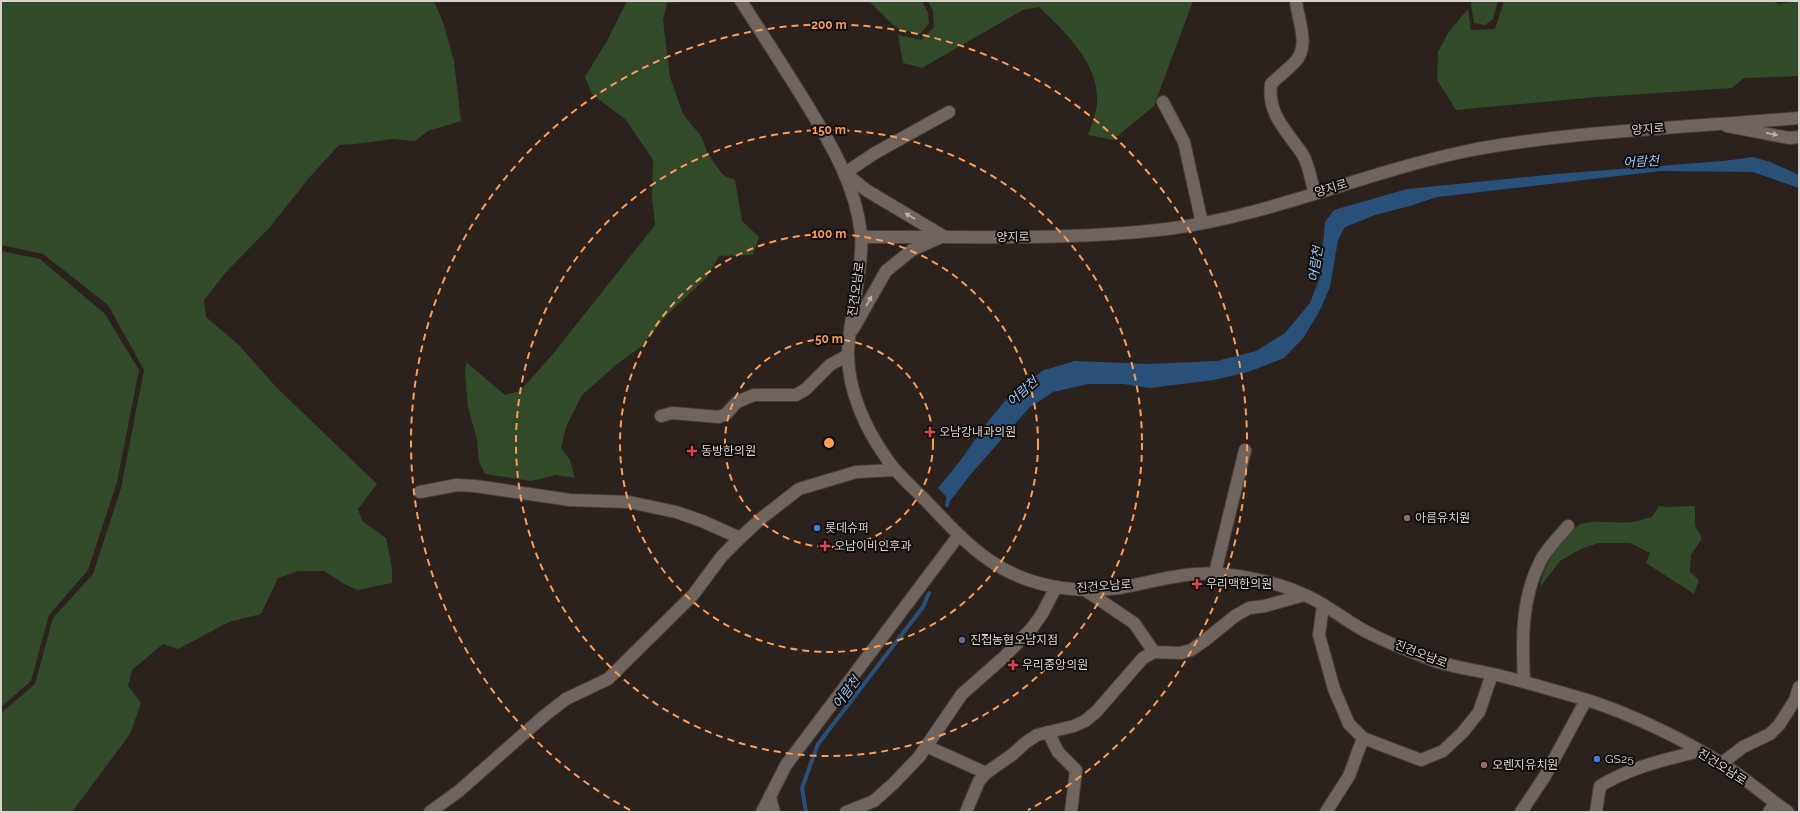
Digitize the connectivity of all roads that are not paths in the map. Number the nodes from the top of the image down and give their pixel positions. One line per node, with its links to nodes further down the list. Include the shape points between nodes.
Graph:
1 (741, 1): 8 (street, 진건오남로, via 825,134)
2 (1296, 1): 9 (street, via 1303,40 1301,53 1294,63 1270,84 1269,96 1281,127 1304,156)
3 (1163, 102): 10 (street, via 1184,142)
4 (949, 112): 8 (street)
5 (1799, 118): 6 (street, 양지로)
6 (1720, 124): 7 (street, one-way to 7, via 1789,138); 9 (street, 양지로, via 1535,139 1468,150 1407,165)
7 (1799, 137)
8 (845, 173): 11 (street, one-way to 8, via 866,190); 12 (street, 진건오남로)
9 (1315, 193): 10 (street, 양지로)
10 (1202, 223): 11 (street, 양지로, via 1160,229 1057,236)
11 (944, 236): 12 (street, 양지로); 13 (street, one-way to 11, via 886,271 912,250)
12 (862, 237): 13 (street, 진건오남로)
13 (850, 335): 14 (street, 진건오남로)
14 (848, 356): 15 (street, via 830,365 806,389 796,395 754,395 737,402 726,414 719,417 672,414); 17 (street, 진건오남로, via 850,376 860,410 885,457)
15 (661, 416)
16 (1245, 450): 22 (street)
17 (895, 470): 20 (street, 진건오남로); 21 (street, via 856,472 799,488)
18 (420, 492): 21 (street, via 457,485 570,500 629,502 676,512)
19 (1568, 526): 29 (street, via 1540,561 1530,588 1522,635)
20 (959, 535): 23 (street, 진건오남로, via 1005,570 1038,583); 38 (street, via 786,765)
21 (740, 538): 40 (street, via 722,556 693,595 608,679 566,699 459,791)
22 (1215, 573): 24 (street, 진건오남로, via 1188,574 1116,588); 25 (street, 진건오남로, via 1266,582)
23 (1056, 586): 24 (street, 진건오남로); 34 (street, via 1032,628 962,694)
24 (1085, 590): 27 (street, via 1134,623)
25 (1304, 595): 26 (street, 진건오남로); 27 (street, via 1249,608 1191,650 1181,653)
26 (1323, 604): 28 (street, 진건오남로, via 1374,636 1438,662); 33 (street, via 1319,635 1334,690 1349,724)
27 (1154, 652): 32 (street, via 1143,658 1085,721)
28 (1492, 674): 29 (street, 진건오남로); 33 (street, via 1479,712 1443,751 1421,760)
29 (1524, 682): 31 (street, 진건오남로)
30 (1799, 687): 36 (street, via 1795,700 1770,734 1743,747)
31 (1586, 700): 35 (street, 진건오남로, via 1624,714); 47 (street, via 1545,776)
32 (1048, 732): 37 (street, via 1024,743); 45 (street, via 1058,752 1076,770)
33 (1363, 738): 46 (street, via 1349,776)
34 (926, 746): 37 (street); 43 (street, via 919,757 874,801)
35 (1699, 751): 36 (street, 진건오남로); 48 (street, via 1620,774 1600,786)
36 (1722, 763): 39 (street, 진건오남로)
37 (986, 773): 44 (street)
38 (770, 797): 41 (street); 42 (street)
39 (1772, 808): 49 (street, 진건오남로)
40 (430, 812)
41 (762, 812)
42 (774, 812)
43 (846, 812)
44 (966, 812)
45 (1071, 812)
46 (1326, 812)
47 (1521, 812)
48 (1596, 812)
49 (1788, 812)

